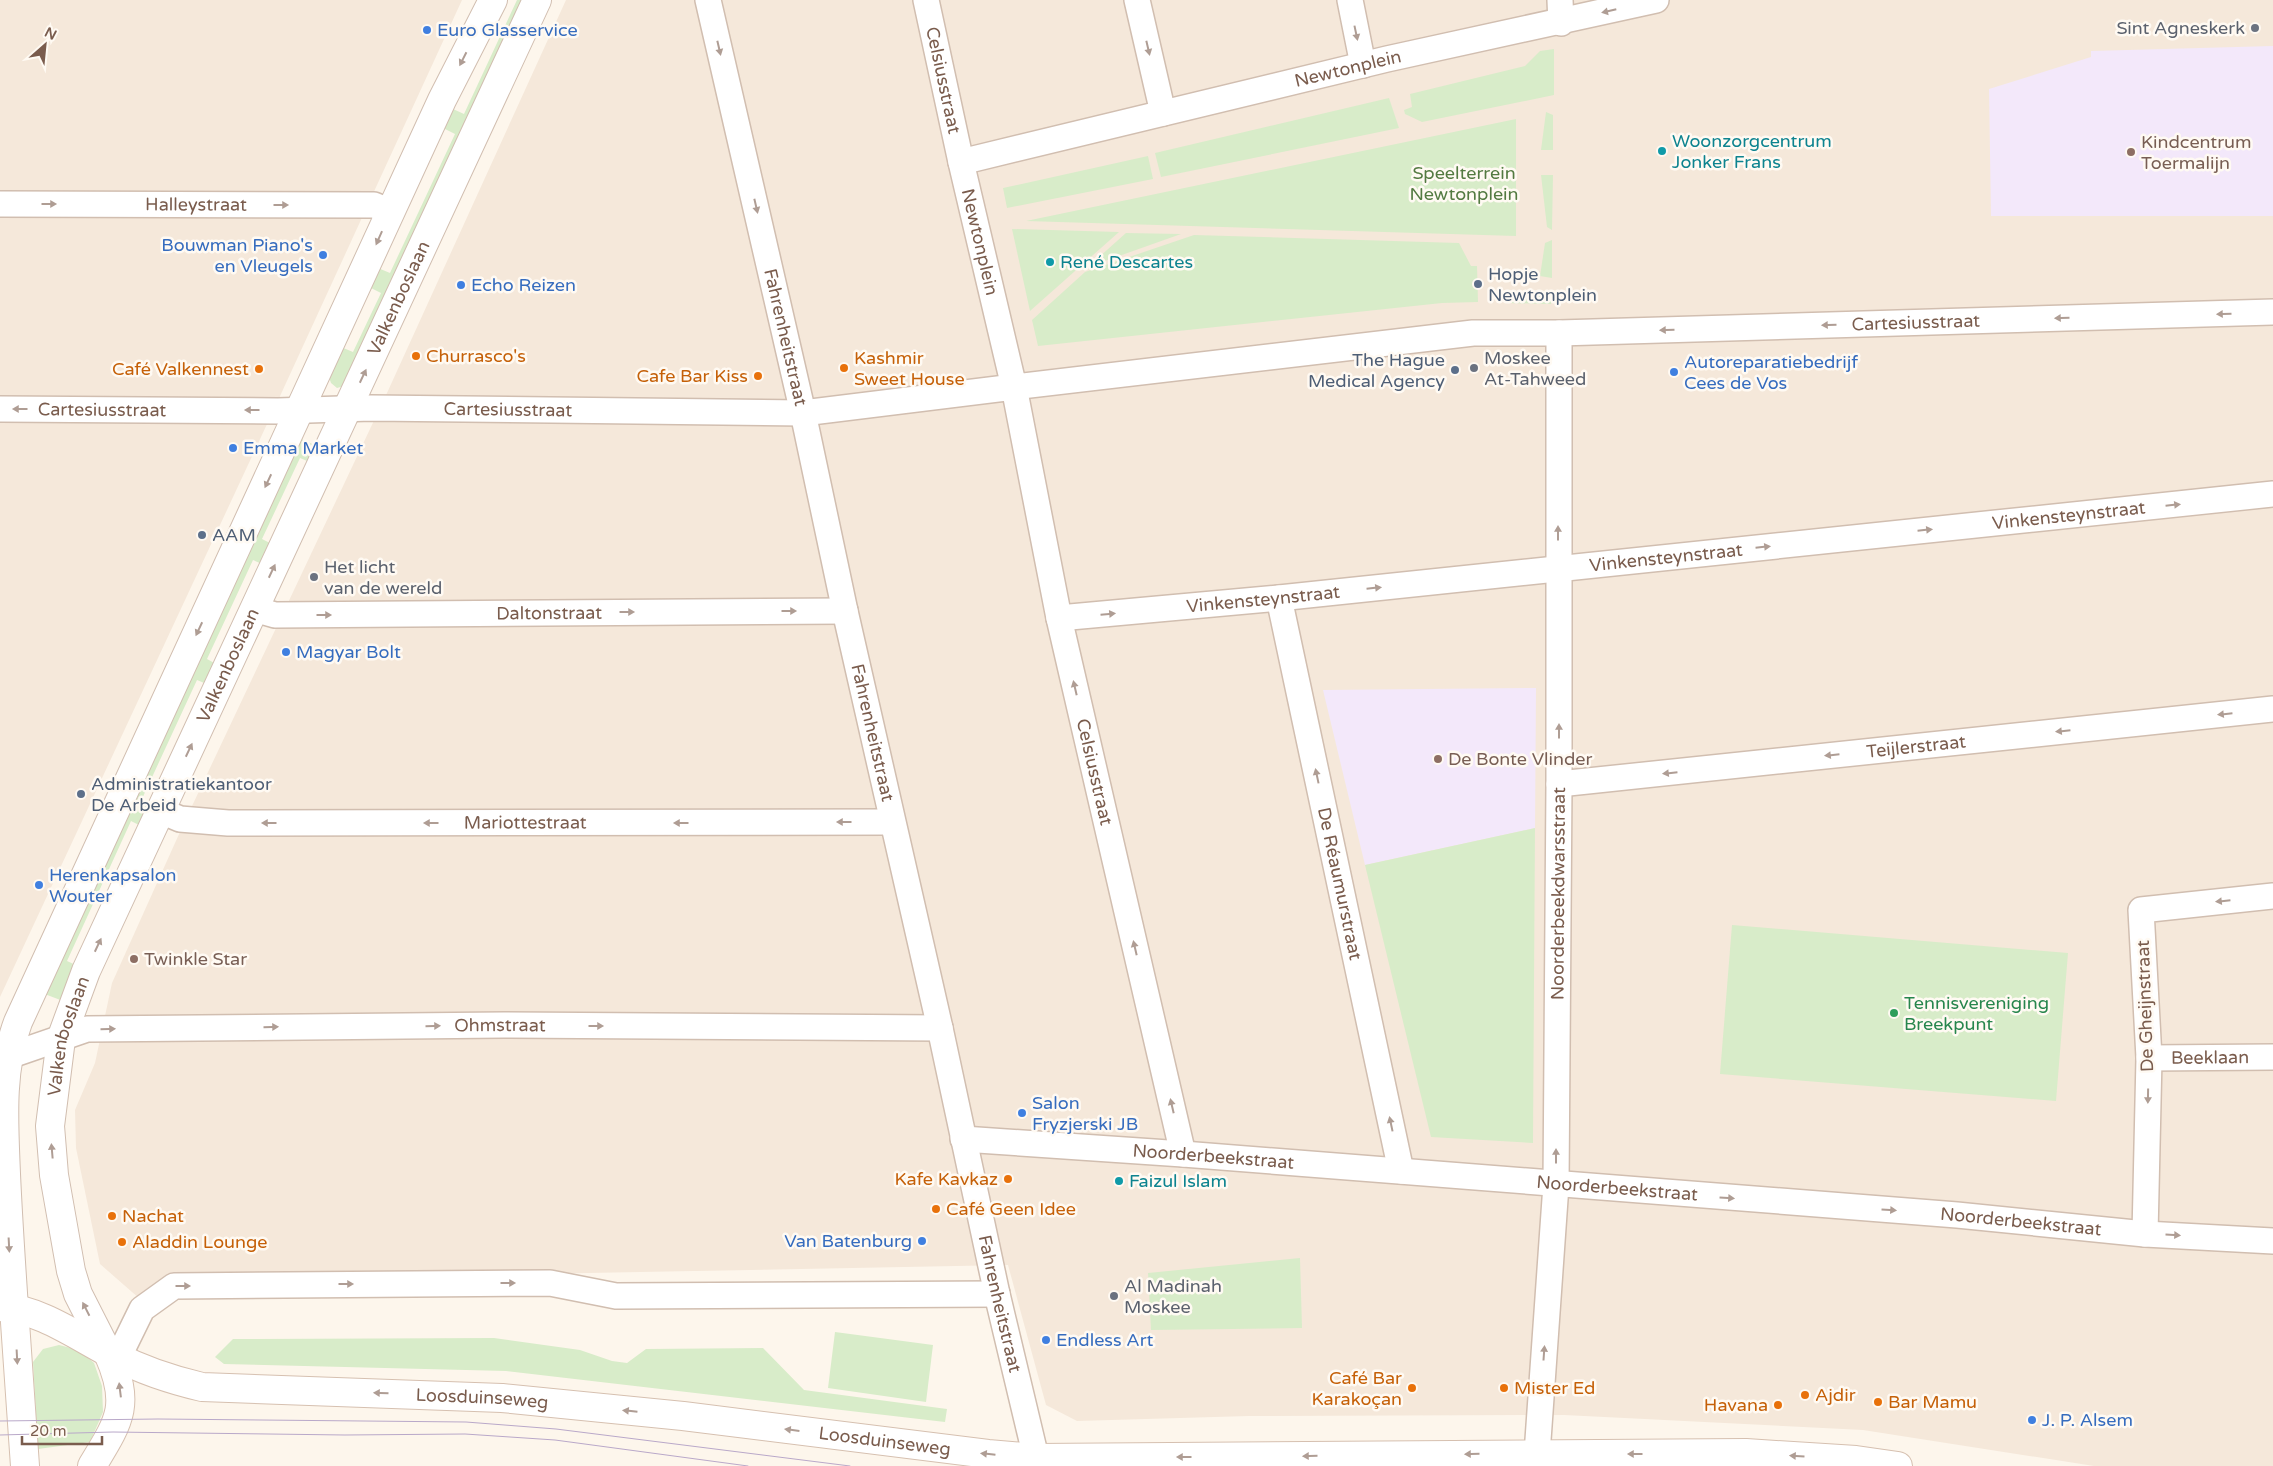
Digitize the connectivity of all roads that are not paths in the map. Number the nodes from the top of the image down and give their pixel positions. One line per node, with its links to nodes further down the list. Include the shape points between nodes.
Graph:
1 (537, 0): 17 (street, Valkenboslaan, one-way to 1)
2 (708, 0): 20 (street, Fahrenheitstraat, one-way to 20)
3 (926, 0): 11 (street, Celsiusstraat)
4 (1137, 0): 10 (street, one-way to 10)
5 (1350, 0): 9 (street, one-way to 9)
6 (1656, 0): 8 (street, Newtonplein, one-way to 8)
7 (488, 2): 13 (street, one-way to 13)
8 (1560, 11): 9 (street, Newtonplein)
9 (1363, 65): 10 (street, Newtonplein)
10 (1163, 113): 11 (street, Newtonplein)
11 (961, 162): 16 (street, Newtonplein)
12 (0, 204): 13 (street, Halleystraat, one-way to 13, via 374,205)
13 (391, 212): 19 (street, one-way to 19)
14 (2273, 312): 15 (street, Cartesiusstraat, one-way to 15)
15 (1559, 333): 16 (street, via 1473,333); 22 (street, Noorderbeekdwarsstraat, one-way to 15)
16 (1014, 387): 20 (street, Cartesiusstraat); 26 (street, Celsiusstraat)
17 (348, 408): 19 (street, Cartesiusstraat); 20 (street, Cartesiusstraat); 24 (street, Valkenboslaan, one-way to 17)
18 (0, 409): 19 (street, Cartesiusstraat, one-way to 18)
19 (301, 410): 35 (street, one-way to 35, via 34,982)
20 (803, 413): 25 (street, Fahrenheitstraat)
21 (2273, 494): 22 (street, Vinkensteynstraat, one-way to 21)
22 (1558, 568): 23 (street, Vinkensteynstraat, one-way to 22); 28 (street, Noorderbeekdwarsstraat, one-way to 22)
23 (1279, 598): 26 (street, Vinkensteynstraat, one-way to 23); 39 (street, De Réaumurstraat, one-way to 23)
24 (254, 609): 25 (street, Daltonstraat, one-way to 25, via 275,615); 29 (street, Valkenboslaan, one-way to 24)
25 (845, 611): 30 (street, Fahrenheitstraat)
26 (1059, 618): 38 (street, Celsiusstraat, one-way to 26)
27 (2273, 708): 28 (street, Teijlerstraat, one-way to 28)
28 (1559, 784): 40 (street, Noorderbeekdwarsstraat, one-way to 28)
29 (161, 811): 30 (street, Mariottestraat, one-way to 29, via 228,823 180,819); 33 (street, Valkenboslaan, one-way to 29, via 86,971)
30 (892, 822): 32 (street, Fahrenheitstraat)
31 (2273, 896): 36 (street, De Gheijnstraat, one-way to 36, via 2141,910)
32 (940, 1028): 33 (street, Ohmstraat, one-way to 32, via 87,1029 495,1025); 37 (street, Fahrenheitstraat)
33 (61, 1039): 35 (street, Ohmstraat); 45 (street, Valkenboslaan, one-way to 33, via 78,1294 54,1175 50,1126)
34 (2273, 1057): 36 (street, Beeklaan)
35 (4, 1058): 44 (street, one-way to 44, via 3,1110 10,1252)
36 (2148, 1058): 41 (street, De Gheijnstraat, one-way to 41)
37 (963, 1139): 38 (street, Noorderbeekstraat); 43 (street, Fahrenheitstraat)
38 (1183, 1154): 39 (street, Noorderbeekstraat)
39 (1401, 1171): 40 (street, Noorderbeekstraat)
40 (1556, 1185): 41 (street, Noorderbeekstraat, one-way to 41, via 1957,1215); 46 (street, Noorderbeekdwarsstraat, one-way to 40)
41 (2145, 1234): 42 (street, Noorderbeekstraat, one-way to 42)
42 (2273, 1241)
43 (997, 1294): 45 (street, one-way to 43, via 142,1309 174,1286 550,1283 616,1296); 47 (street, Fahrenheitstraat)
44 (7, 1308): 45 (street, Loosduinseweg, via 45,1319); 48 (street, one-way to 48)
45 (113, 1355): 47 (street, Loosduinseweg, one-way to 45, via 683,1416 502,1398 202,1387 174,1380); 49 (street, Valkenboslaan, one-way to 45, via 116,1426 121,1400)
46 (1537, 1454): 47 (street, Loosduinseweg, one-way to 47); 50 (street, Loosduinseweg, one-way to 46, via 1746,1453)
47 (1037, 1462)
48 (25, 1466)
49 (92, 1466)
50 (1898, 1466)

